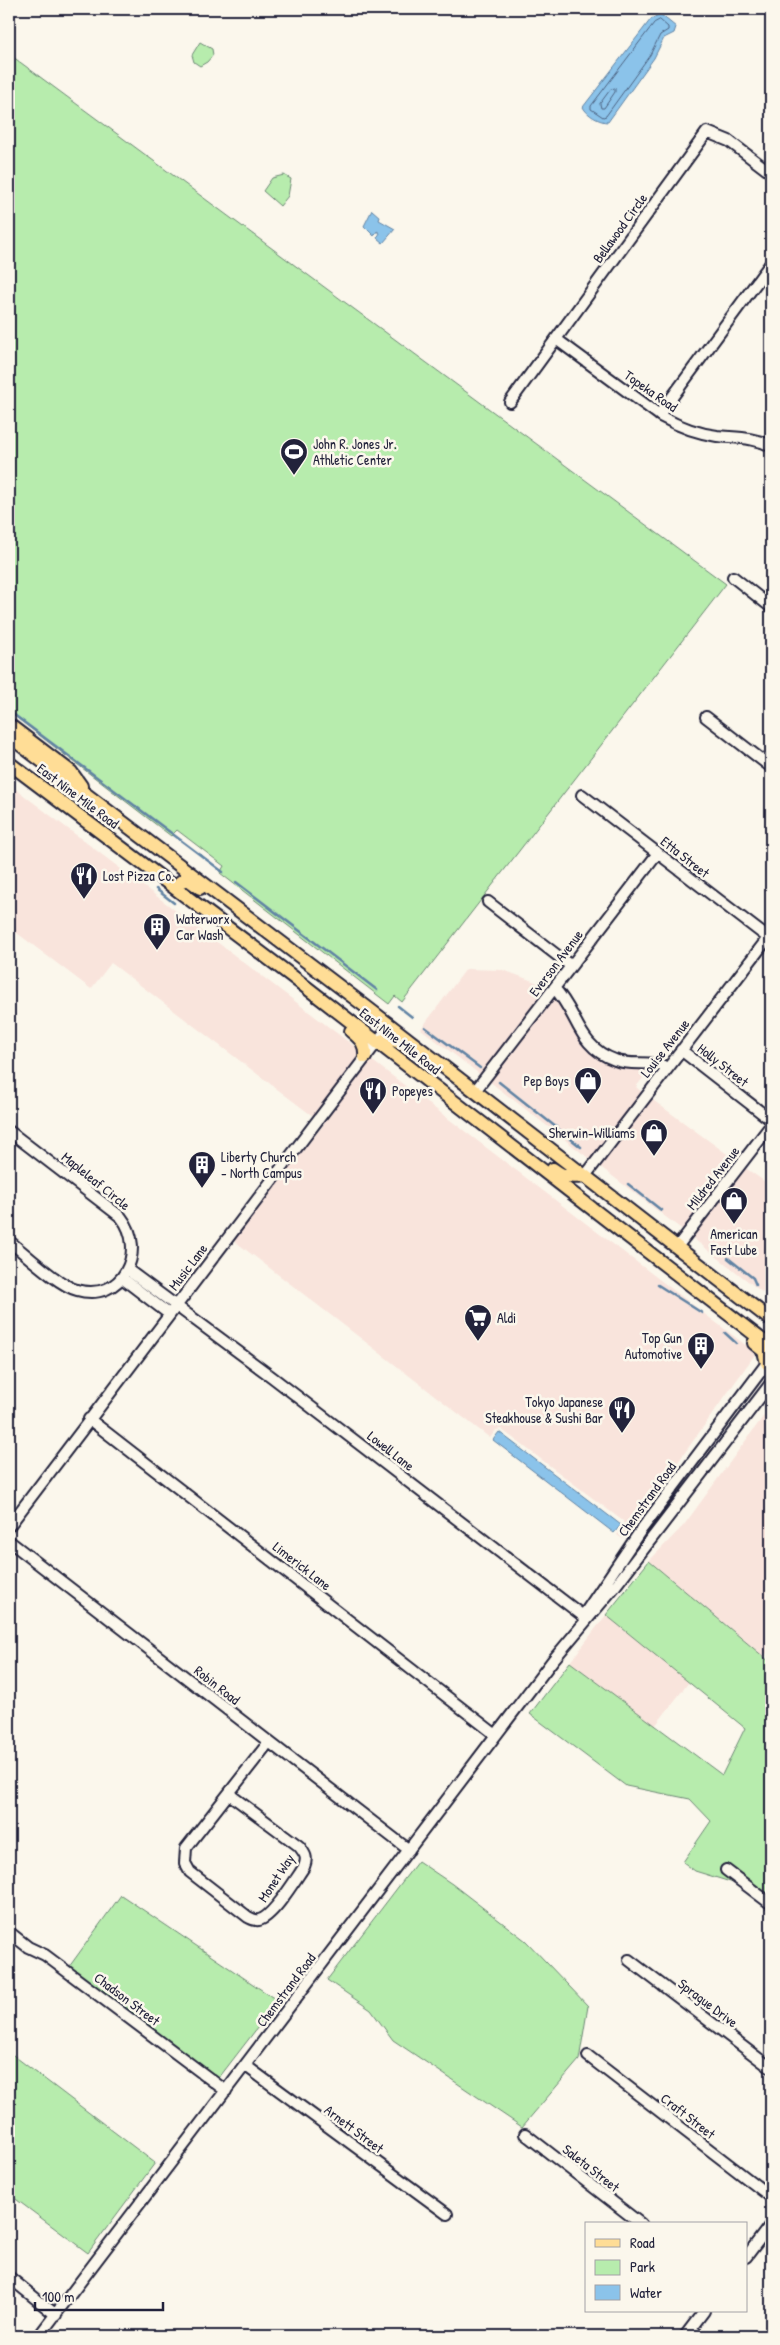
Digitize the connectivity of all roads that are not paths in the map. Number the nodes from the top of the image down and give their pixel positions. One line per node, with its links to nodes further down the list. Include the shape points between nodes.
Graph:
1 (771, 173): 3 (street, Bellawood Circle, via 729,141 707,132)
2 (771, 263): 5 (street)
3 (556, 339): 4 (street, Bellawood Circle); 5 (street, Topeka Road)
4 (510, 402)
5 (659, 415): 6 (street, Topeka Road, via 679,427 696,432 747,438)
6 (771, 446)
7 (733, 577): 8 (street)
8 (771, 607)
9 (706, 717): 14 (street)
10 (9, 725): 15 (main road, via 71,772)
11 (9, 736): 15 (main road, East Nine Mile Road)
12 (9, 745): 17 (main road, via 138,842)
13 (9, 763): 19 (main road, East Nine Mile Road)
14 (771, 767)
15 (86, 794): 17 (main road, East Nine Mile Road)
16 (582, 795): 18 (street, Etta Street)
17 (158, 848): 21 (main road, East Nine Mile Road)
18 (658, 853): 22 (street, Etta Street); 23 (street, Everson Avenue)
19 (174, 887): 21 (main road, via 183,880 190,880 228,909); 24 (main road, East Nine Mile Road)
20 (488, 902): 23 (street)
21 (277, 939): 26 (main road, East Nine Mile Road)
22 (770, 939): 28 (street, Louise Avenue)
23 (571, 966): 25 (street, Everson Avenue)
24 (293, 977): 27 (main road, East Nine Mile Road); 29 (main road, via 315,1003 362,1039)
25 (554, 988): 31 (street, via 586,1039 603,1054 628,1064 656,1063); 32 (street, Everson Avenue)
26 (390, 1025): 27 (street, Music Lane); 32 (main road, East Nine Mile Road)
27 (377, 1042): 29 (street, Music Lane); 30 (main road, East Nine Mile Road); 32 (main road, via 388,1038 400,1042 460,1088)
28 (681, 1050): 31 (street, Louise Avenue); 33 (street, Holly Street)
29 (365, 1057): 44 (street, Music Lane)
30 (404, 1063): 36 (main road, via 414,1079); 37 (main road, East Nine Mile Road)
31 (668, 1068): 39 (street, Louise Avenue)
32 (476, 1091): 39 (main road, East Nine Mile Road)
33 (771, 1120)
34 (771, 1125): 42 (street, Mildred Avenue)
35 (9, 1130): 43 (street, Mapleleaf Circle, via 121,1217 133,1243)
36 (502, 1151)
37 (521, 1153): 38 (main road, East Nine Mile Road); 39 (main road, via 563,1176)
38 (536, 1165): 40 (main road, East Nine Mile Road); 49 (main road, via 549,1183 756,1344)
39 (584, 1176): 42 (main road, East Nine Mile Road)
40 (622, 1232): 47 (main road, via 651,1244); 48 (main road, East Nine Mile Road)
41 (9, 1241): 43 (street, via 75,1290 100,1291 109,1288)
42 (677, 1247): 46 (main road, East Nine Mile Road)
43 (125, 1274): 44 (street); 45 (street)
44 (177, 1305): 45 (street, Music Lane); 54 (street, Lowell Lane)
45 (169, 1314): 51 (street, Music Lane)
46 (771, 1320)
47 (771, 1337)
48 (771, 1347)
49 (769, 1362): 54 (street, Chemstrand Road, via 640,1530)
50 (771, 1383): 54 (street, Chemstrand Road, via 664,1523)
51 (89, 1419): 52 (street, Music Lane); 55 (street, Limerick Lane)
52 (9, 1526)
53 (9, 1541): 56 (street, Robin Road)
54 (585, 1617): 55 (street, Chemstrand Road)
55 (496, 1735): 58 (street, Chemstrand Road)
56 (269, 1742): 57 (street, Monet Way); 58 (street, Robin Road)
57 (229, 1794): 57 (street, Monet Way, via 186,1848 186,1863 190,1872 248,1917 261,1920 304,1867 306,1855 299,1846)
58 (409, 1850): 64 (street, Chemstrand Road)
59 (726, 1870): 60 (street)
60 (771, 1904)
61 (9, 1932): 66 (street, Chadson Street, via 45,1955)
62 (629, 1960): 65 (street, Sprague Drive)
63 (588, 2056): 68 (street, Craft Street)
64 (246, 2066): 66 (street, Chemstrand Road); 69 (street, Arnett Street)
65 (771, 2068)
66 (226, 2091): 75 (street, Chemstrand Road)
67 (524, 2134): 70 (street, Saleta Street)
68 (771, 2197)
69 (446, 2214)
70 (638, 2222)
71 (771, 2226): 72 (street)
72 (748, 2255)
73 (9, 2277): 75 (street)
74 (703, 2312): 76 (street)
75 (56, 2315): 77 (street, Chemstrand Road)
76 (688, 2333): 78 (street)
77 (39, 2336)
78 (700, 2336)

